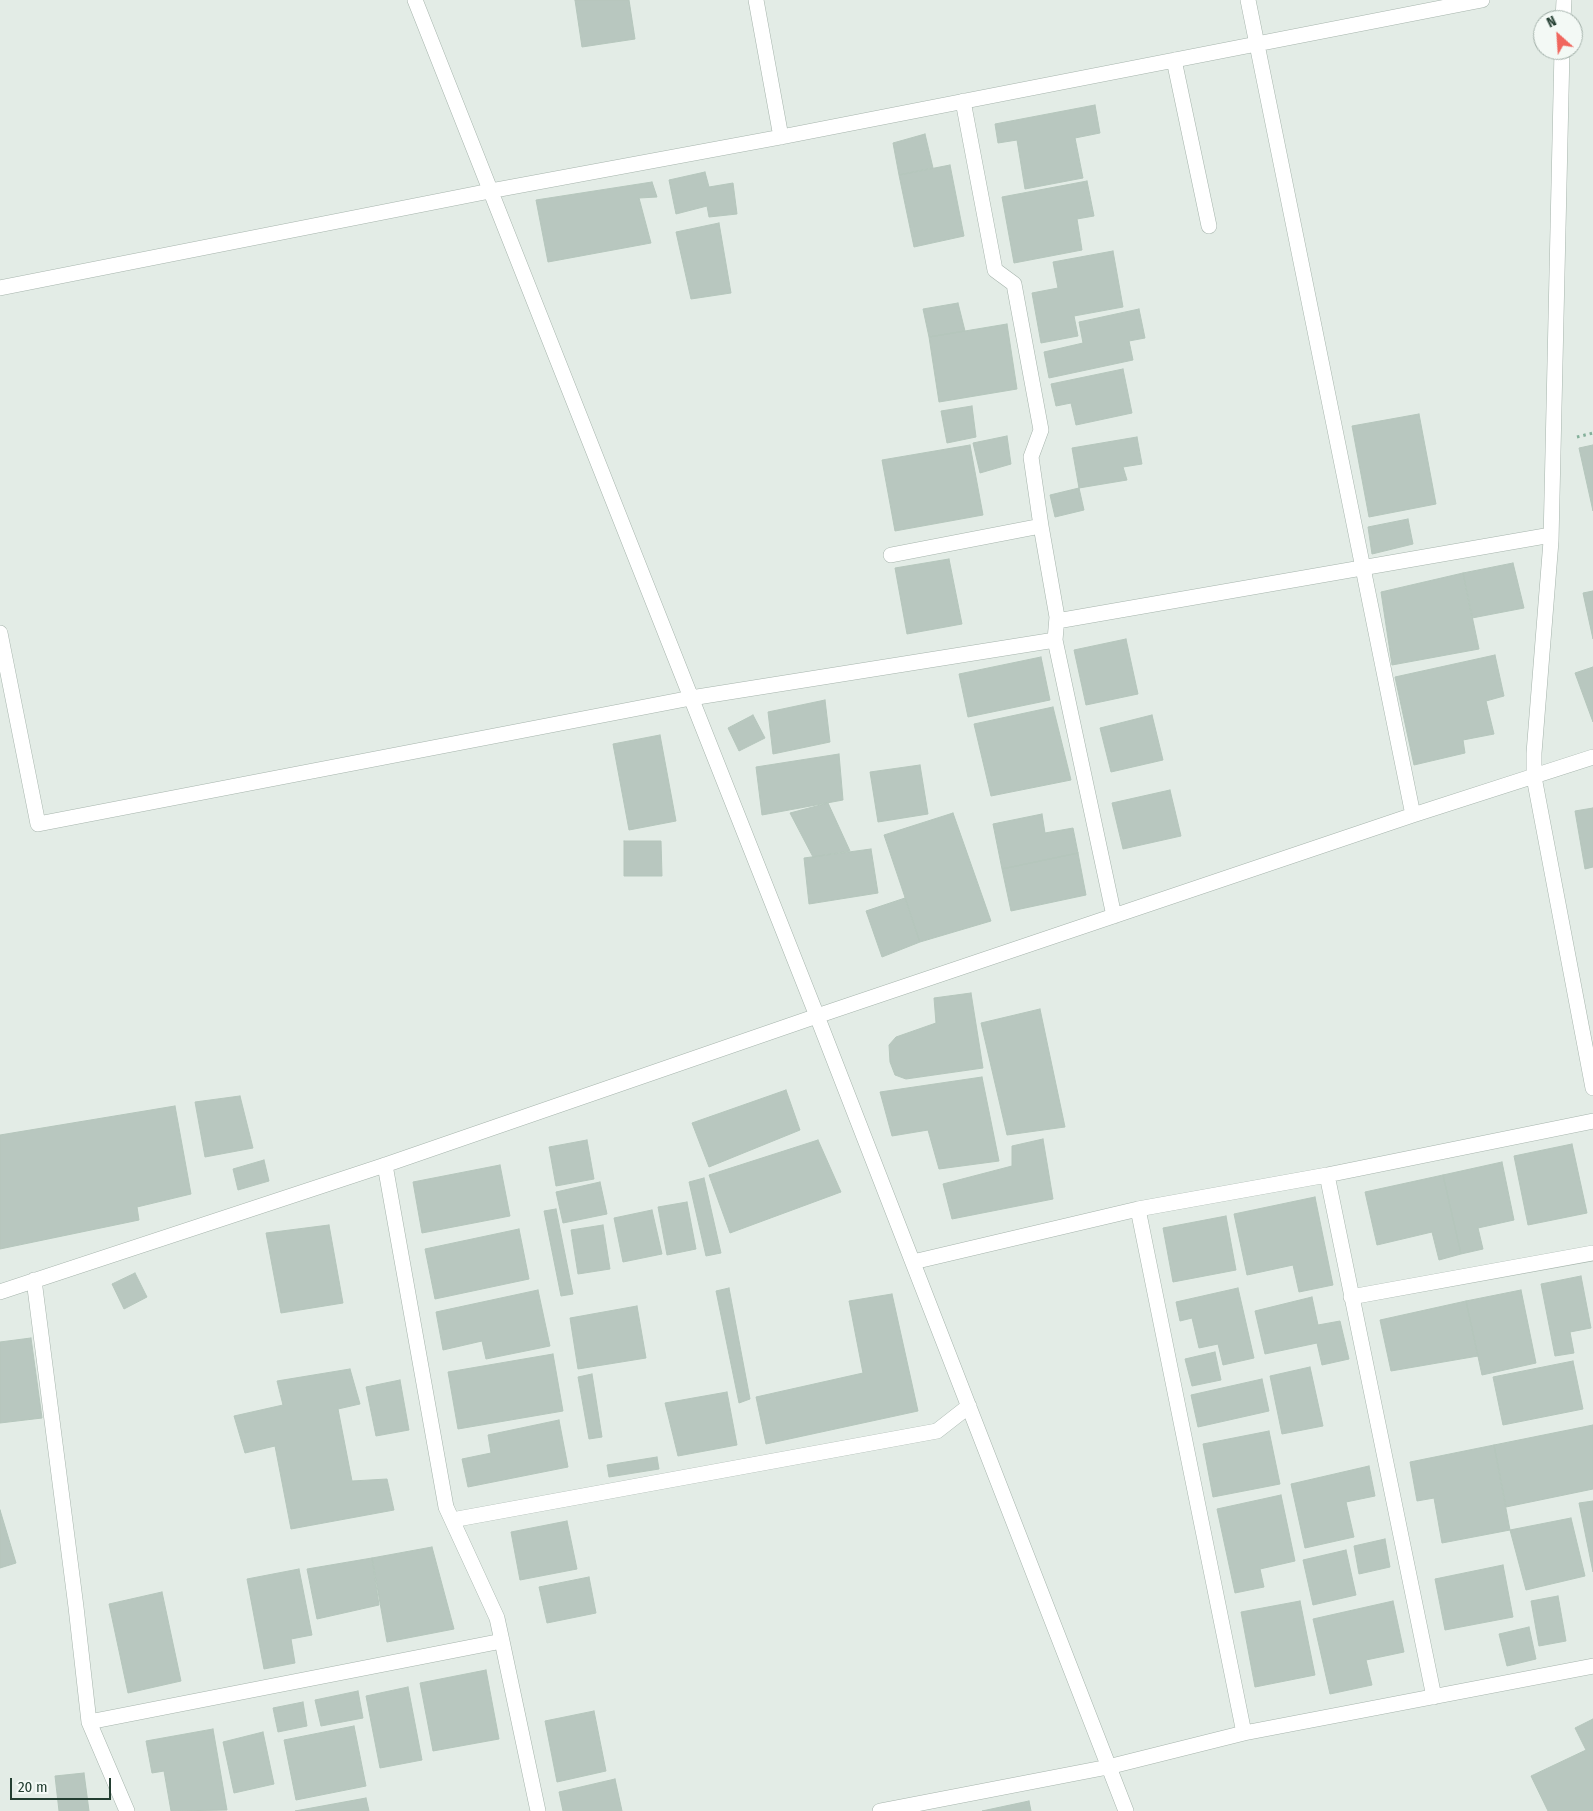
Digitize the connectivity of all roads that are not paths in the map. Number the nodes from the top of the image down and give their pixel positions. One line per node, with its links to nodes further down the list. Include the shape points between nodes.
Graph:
1 (415, 0): 10 (street)
2 (756, 0): 9 (street)
3 (1248, 0): 5 (street)
4 (1482, 0): 5 (street)
5 (1257, 44): 6 (street); 16 (street)
6 (1174, 60): 8 (street); 11 (street)
7 (1562, 60): 14 (street)
8 (963, 101): 9 (street); 13 (street, via 995,270 1014,284 1041,430 1031,457)
9 (781, 137): 10 (street)
10 (490, 191): 12 (street); 20 (street)
11 (1209, 226)
12 (0, 288)
13 (1041, 526): 15 (street); 17 (street)
14 (1551, 536): 16 (street); 22 (street)
15 (891, 555)
16 (1363, 569): 17 (street); 23 (street)
17 (1057, 621): 19 (street)
18 (0, 633): 20 (street, via 38,824)
19 (1055, 640): 20 (street); 24 (street)
20 (691, 698): 26 (street)
21 (1593, 757): 22 (street)
22 (1534, 777): 23 (street); 25 (street)
23 (1413, 815): 24 (street)
24 (1114, 916): 26 (street)
25 (1586, 1015): 27 (street)
26 (817, 1016): 29 (street); 33 (street)
27 (1593, 1088)
28 (1593, 1121): 30 (street)
29 (385, 1165): 34 (street); 38 (street, via 446,1507)
30 (1327, 1175): 31 (street); 36 (street)
31 (1138, 1210): 33 (street); 43 (street)
32 (1593, 1253): 36 (street)
33 (913, 1262): 37 (street)
34 (34, 1280): 35 (street); 42 (street)
35 (0, 1292)
36 (1351, 1296): 41 (street)
37 (969, 1406): 38 (street, via 937,1431); 44 (street)
38 (452, 1520): 39 (street, via 497,1618)
39 (502, 1641): 42 (street); 46 (street)
40 (1593, 1666): 41 (street)
41 (1434, 1697): 43 (street)
42 (89, 1722): 45 (street)
43 (1244, 1734): 44 (street)
44 (1108, 1767): 47 (street); 48 (street)
45 (127, 1811)
46 (538, 1811)
47 (880, 1811)
48 (1126, 1811)

